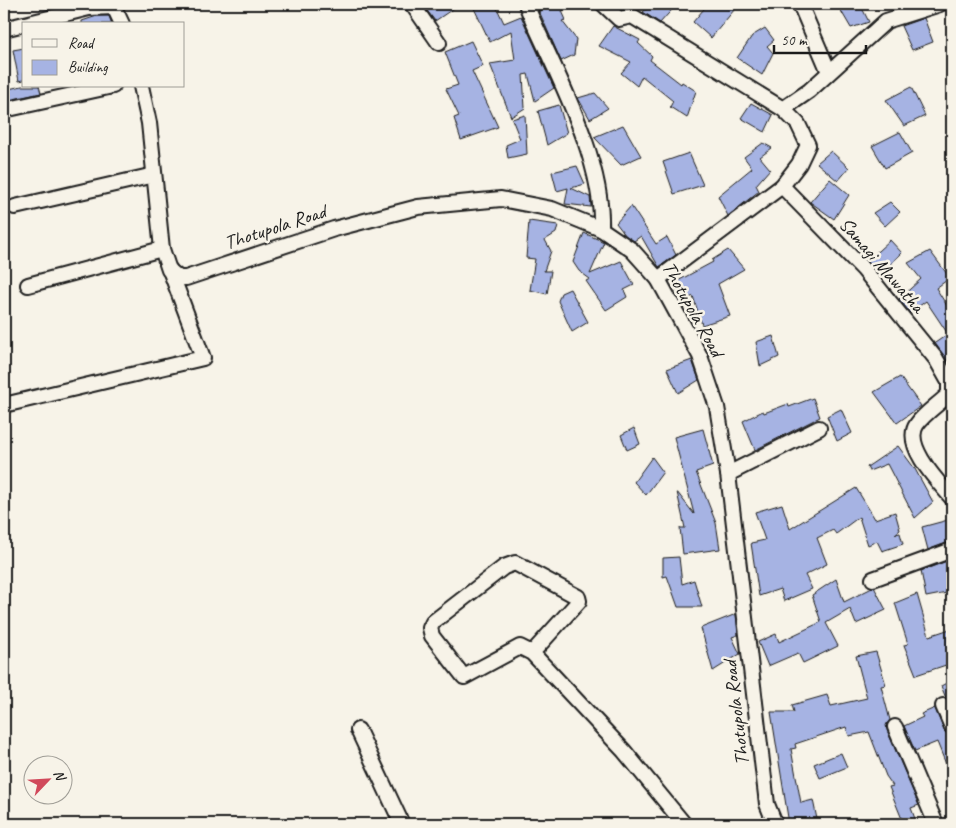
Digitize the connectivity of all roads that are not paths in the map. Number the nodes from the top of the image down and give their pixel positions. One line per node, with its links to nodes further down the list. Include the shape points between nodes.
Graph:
1 (412, 4): 10 (street)
2 (534, 4): 19 (street, via 527,8 595,170 602,210)
3 (603, 4): 14 (street, via 619,19 632,16)
4 (800, 4): 11 (street)
5 (940, 4): 11 (street, via 886,21)
6 (32, 22): 7 (street, via 89,8 114,7)
7 (121, 22)
8 (22, 24): 9 (street)
9 (4, 29)
10 (439, 43)
11 (829, 72): 14 (street)
12 (104, 88): 15 (street)
13 (141, 88): 16 (street, via 150,123)
14 (783, 109): 17 (street, via 798,124 808,144 799,164)
15 (4, 110)
16 (154, 175): 18 (street); 20 (street)
17 (782, 186): 22 (street); 27 (street, Samagi Mawatha, via 864,270 936,359 948,382 949,394 916,426 913,442 927,469)
18 (15, 206)
19 (601, 228): 21 (street, Thotupola Road, via 552,208 501,199 418,208 334,228 186,278 179,278); 22 (street, Thotupola Road, via 632,250)
20 (162, 249): 21 (street); 23 (street)
21 (169, 270): 24 (street, via 202,358)
22 (658, 279): 26 (street, Thotupola Road, via 700,356 717,407)
23 (28, 285)
24 (4, 405)
25 (819, 428): 26 (street)
26 (728, 474): 37 (street, Thotupola Road, via 768,804)
27 (952, 498)
28 (952, 550): 29 (street)
29 (873, 579)
30 (532, 653): 30 (street, via 579,602 578,597 515,562 433,622 430,628 432,636 464,677 520,647); 36 (street, via 624,751)
31 (943, 706): 33 (street)
32 (895, 727): 38 (street)
33 (952, 727)
34 (358, 730): 35 (street)
35 (402, 824)
36 (684, 824)
37 (775, 824)
38 (936, 824)

